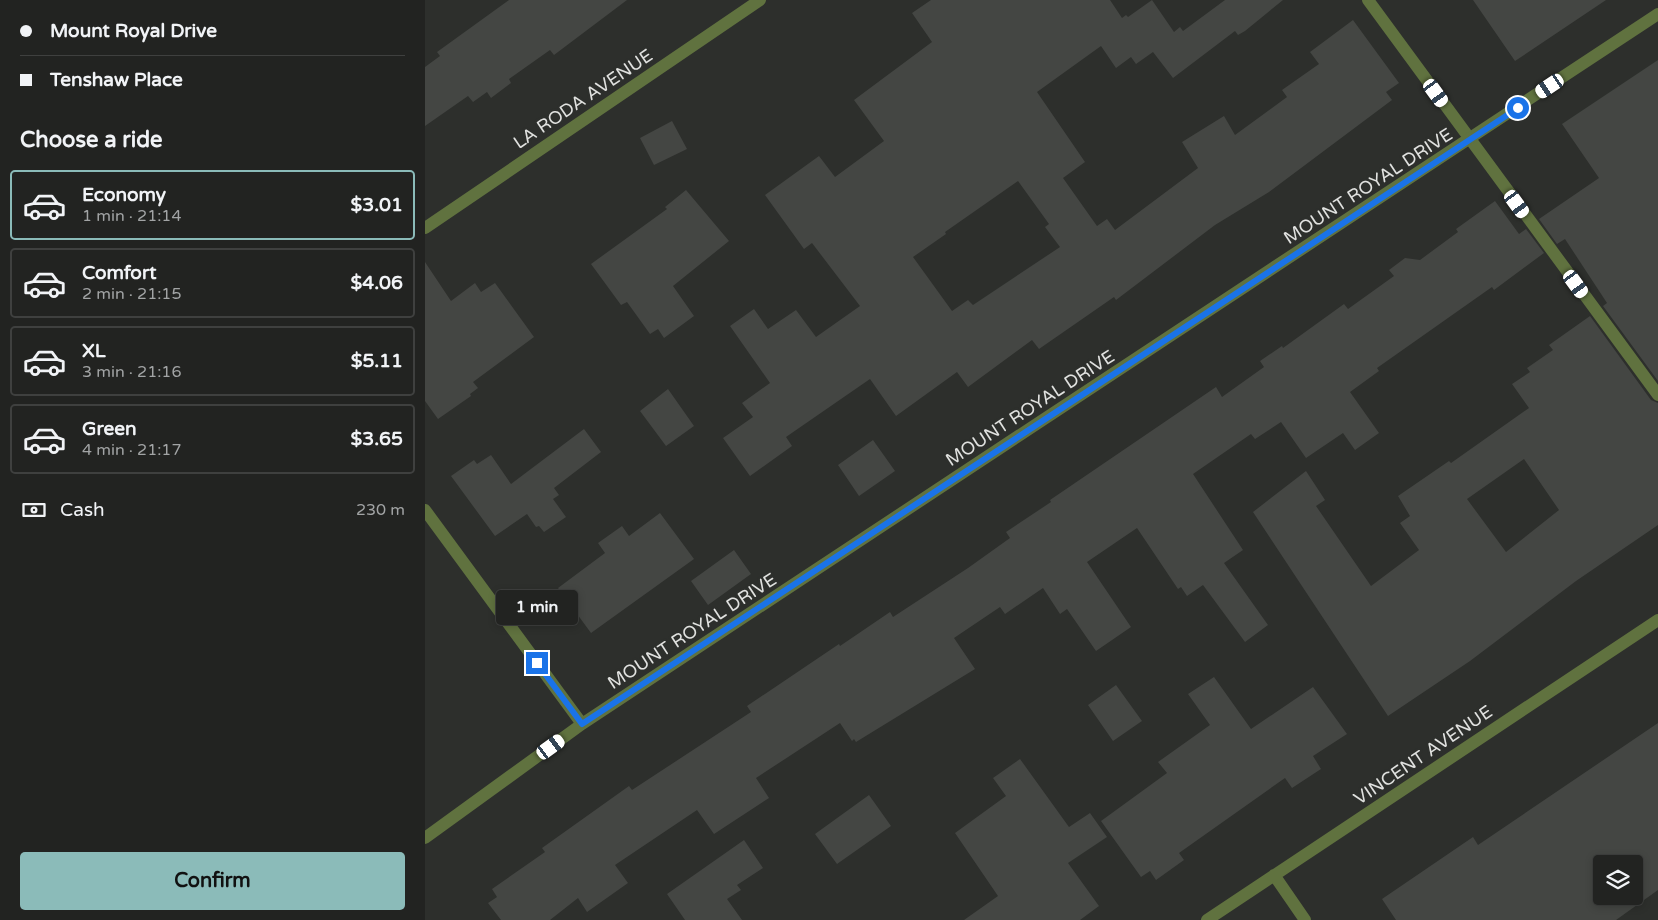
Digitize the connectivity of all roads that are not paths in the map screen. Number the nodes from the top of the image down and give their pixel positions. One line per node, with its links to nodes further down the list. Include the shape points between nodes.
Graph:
1 (760, 0): 5 (street, LA RODA AVENUE)
2 (1368, 0): 4 (street)
3 (1658, 14): 4 (street, MOUNT ROYAL DRIVE)
4 (1470, 140): 6 (street); 9 (street, MOUNT ROYAL DRIVE)
5 (425, 228)
6 (1658, 395)
7 (425, 510): 9 (street)
8 (1658, 620): 11 (street, VINCENT AVENUE)
9 (582, 724): 10 (street, MOUNT ROYAL DRIVE)
10 (425, 838)
11 (1274, 876): 12 (street, VINCENT AVENUE); 13 (street)
12 (1207, 920)
13 (1305, 920)

